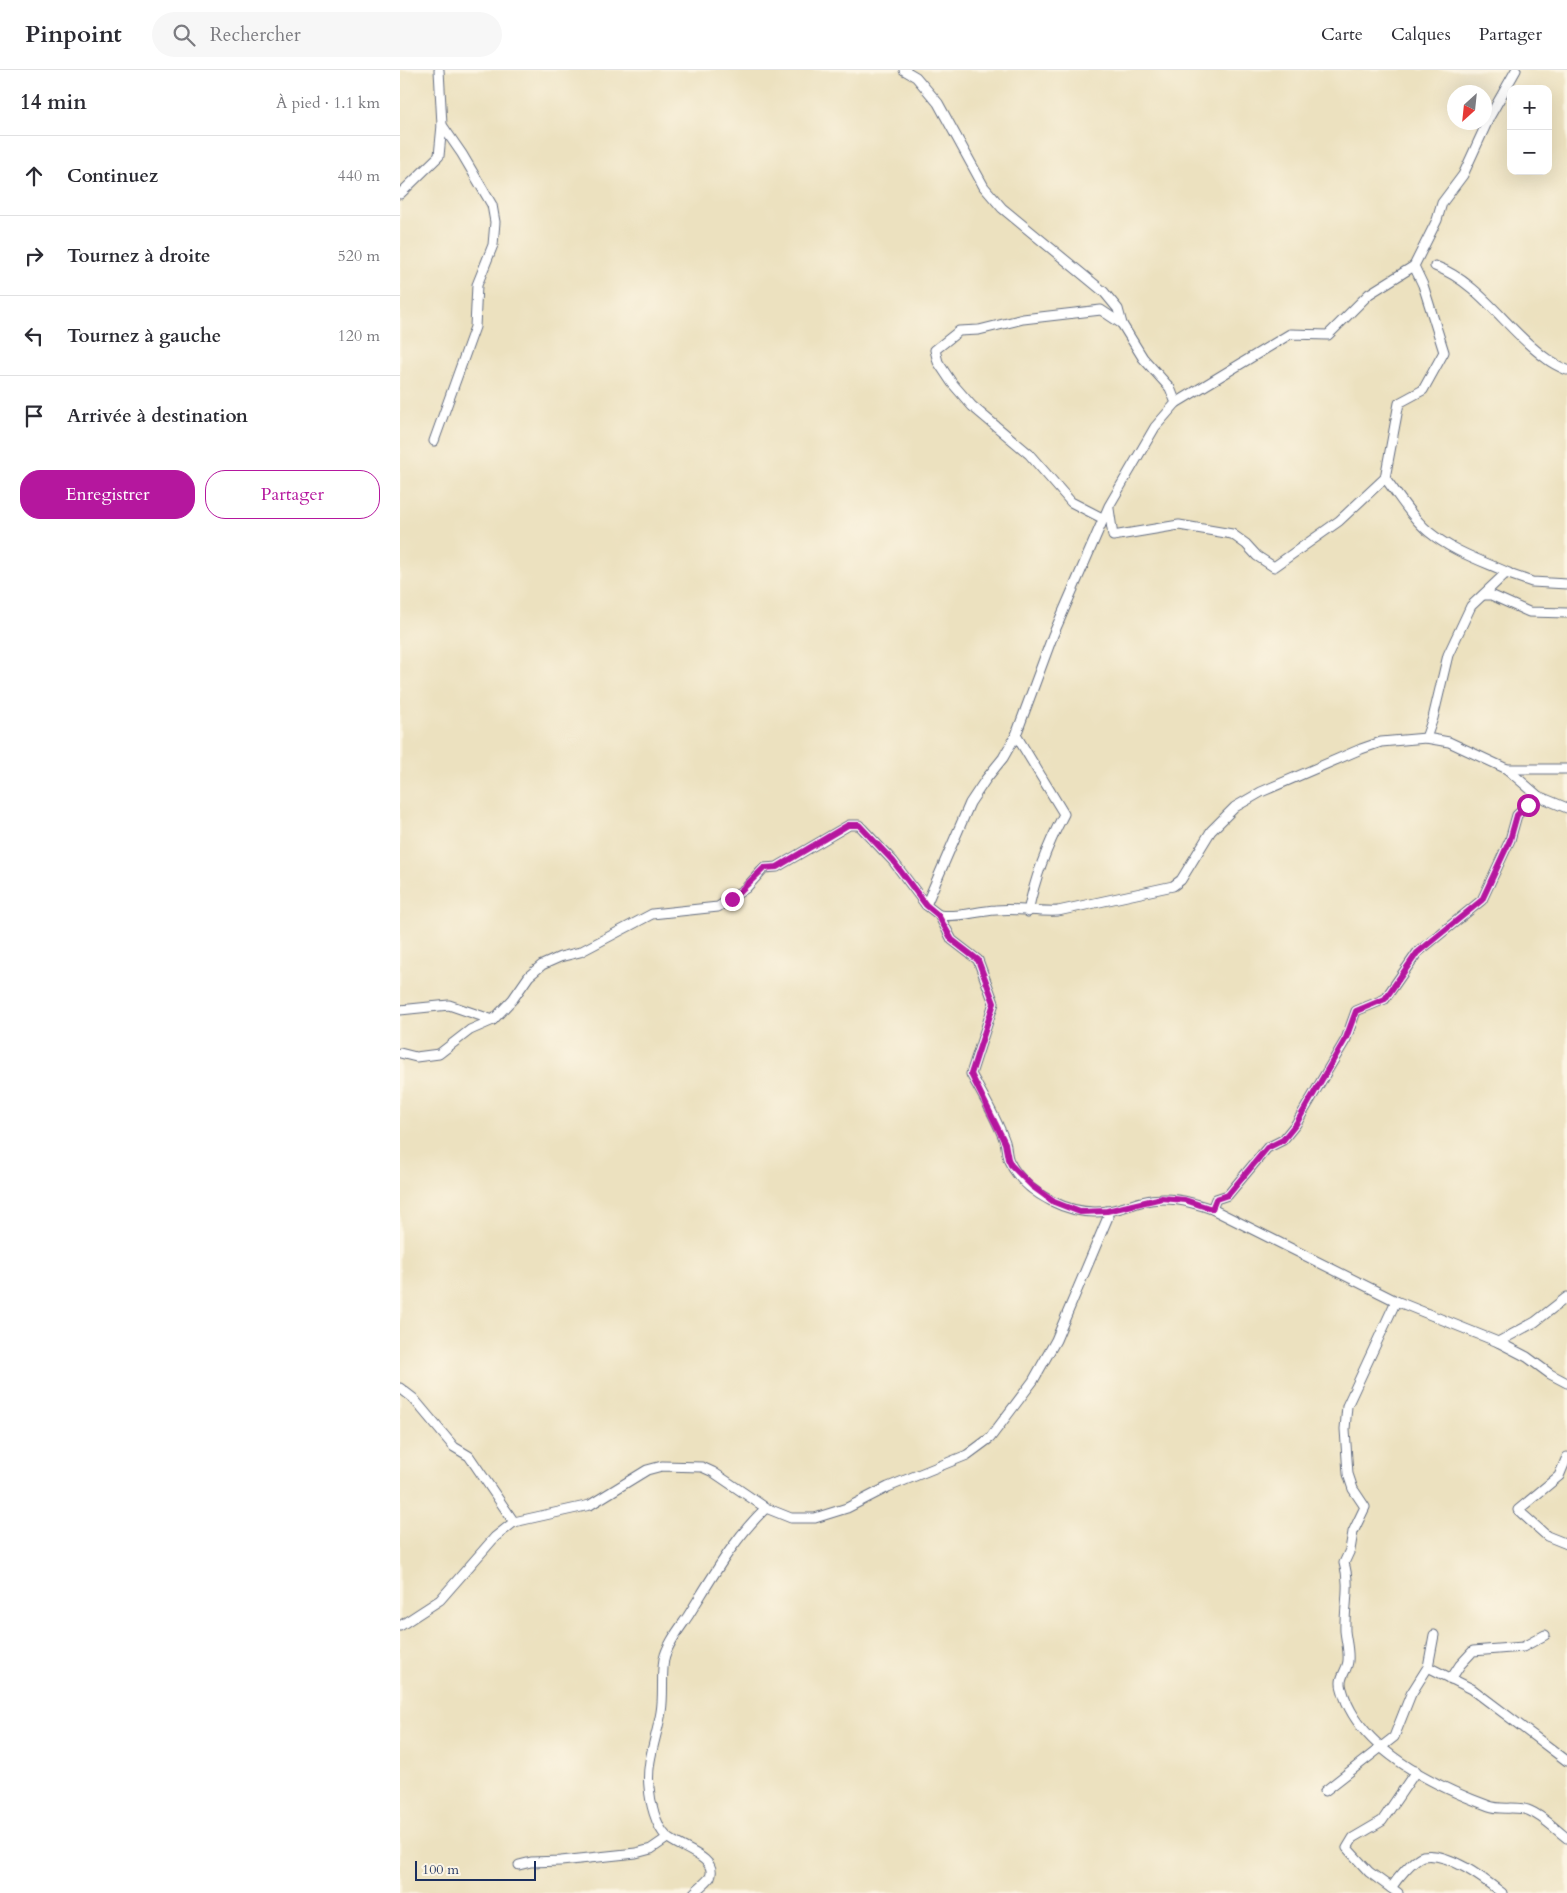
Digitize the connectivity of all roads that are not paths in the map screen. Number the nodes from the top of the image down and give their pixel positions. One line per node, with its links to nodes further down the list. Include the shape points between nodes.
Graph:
1 (439, 70): 4 (street)
2 (904, 70): 8 (street, via 916,77 938,103 970,163 996,201 1104,292 1118,309)
3 (1516, 70): 6 (street, via 1463,175 1442,203)
4 (442, 125): 5 (street, via 439,156); 11 (street, via 492,205 495,222 493,245 477,285 475,327)
5 (400, 194)
6 (1414, 266): 10 (street, via 1369,294 1328,335 1290,334); 12 (street, via 1444,352 1423,390 1399,403)
7 (1435, 266): 9 (street, via 1450,271 1546,359)
8 (1122, 324): 10 (street, via 1143,358 1170,388); 14 (street, via 1095,309 1023,319 979,330 959,331 935,350 938,362 972,406 1029,454 1071,502)
9 (1567, 370)
10 (1176, 403): 13 (street, via 1155,427)
11 (434, 441)
12 (1385, 478): 13 (street, via 1339,521 1274,567 1232,534 1179,525 1113,536); 15 (street, via 1429,532 1465,554)
13 (1109, 506): 14 (street)
14 (1104, 519): 19 (street, via 1053,635)
15 (1509, 574): 16 (street, via 1532,582); 17 (street)
16 (1567, 584)
17 (1484, 594): 18 (street, via 1529,612); 20 (street, via 1471,606 1448,655)
18 (1567, 613)
19 (1016, 735): 25 (street, via 970,804); 26 (street, via 1064,814 1034,881)
20 (1426, 738): 21 (street, via 1449,742); 26 (street, via 1381,742 1247,800 1218,823 1174,886 1058,911)
21 (1507, 769): 22 (street); 23 (street)
22 (1567, 769)
23 (1538, 796): 24 (street); 31 (street, via 1517,815 1510,840 1482,900 1417,953 1385,999 1356,1011 1346,1038 1296,1124 1283,1140 1267,1148 1228,1195 1216,1199)
24 (1567, 808)
25 (926, 905): 27 (street); 29 (street, via 893,861 859,825 848,825 777,867 764,868 739,893 718,907 652,914 580,952 542,965)
26 (1028, 912): 27 (street, via 998,910 955,917)
27 (938, 915): 32 (street, via 952,940 978,960 994,1003 971,1074 1005,1143 1008,1159 1023,1178 1054,1202 1080,1212)
28 (400, 1010): 29 (street, via 449,1005)
29 (493, 1020): 30 (street, via 458,1038 439,1054 416,1057)
30 (400, 1053)
31 (1212, 1209): 32 (street, via 1185,1200 1162,1198); 34 (street)
32 (1107, 1211): 40 (street, via 1108,1217 1045,1361 1022,1397 979,1448 847,1508 816,1518 791,1518)
33 (1567, 1297): 35 (street, via 1535,1322)
34 (1396, 1301): 35 (street); 48 (street, via 1351,1394 1345,1429 1348,1474 1353,1489 1365,1506 1352,1532 1350,1550 1344,1563 1348,1576 1345,1632 1349,1646 1348,1664 1340,1677 1342,1690 1360,1726)
35 (1498, 1342): 36 (street)
36 (1567, 1383)
37 (400, 1388): 41 (street, via 413,1398 454,1447 469,1456)
38 (1567, 1457): 39 (street)
39 (1563, 1477): 42 (street, via 1518,1510 1547,1536)
40 (766, 1508): 41 (street, via 713,1472 702,1467 676,1465 647,1470 585,1507); 52 (street, via 725,1556 664,1657 661,1710 648,1774 651,1801 660,1829)
41 (514, 1522): 43 (street, via 495,1537 440,1600)
42 (1567, 1544)
43 (400, 1626)
44 (1434, 1635): 46 (street)
45 (1545, 1635): 47 (street, via 1523,1647 1473,1650)
46 (1428, 1667): 47 (street); 48 (street, via 1411,1694 1394,1737)
47 (1451, 1679): 49 (street, via 1472,1689)
48 (1381, 1749): 50 (street); 51 (street)
49 (1567, 1761)
50 (1416, 1771): 53 (street, via 1491,1807 1530,1810); 55 (street, via 1382,1821 1353,1838 1347,1848 1369,1872)
51 (1325, 1791)
52 (667, 1838): 54 (street, via 651,1849 636,1853); 56 (street, via 709,1863 709,1877)
53 (1567, 1838)
54 (519, 1865)
55 (1394, 1890): 57 (street, via 1400,1875 1421,1856 1433,1855 1474,1872)
56 (694, 1893)
57 (1502, 1893)

